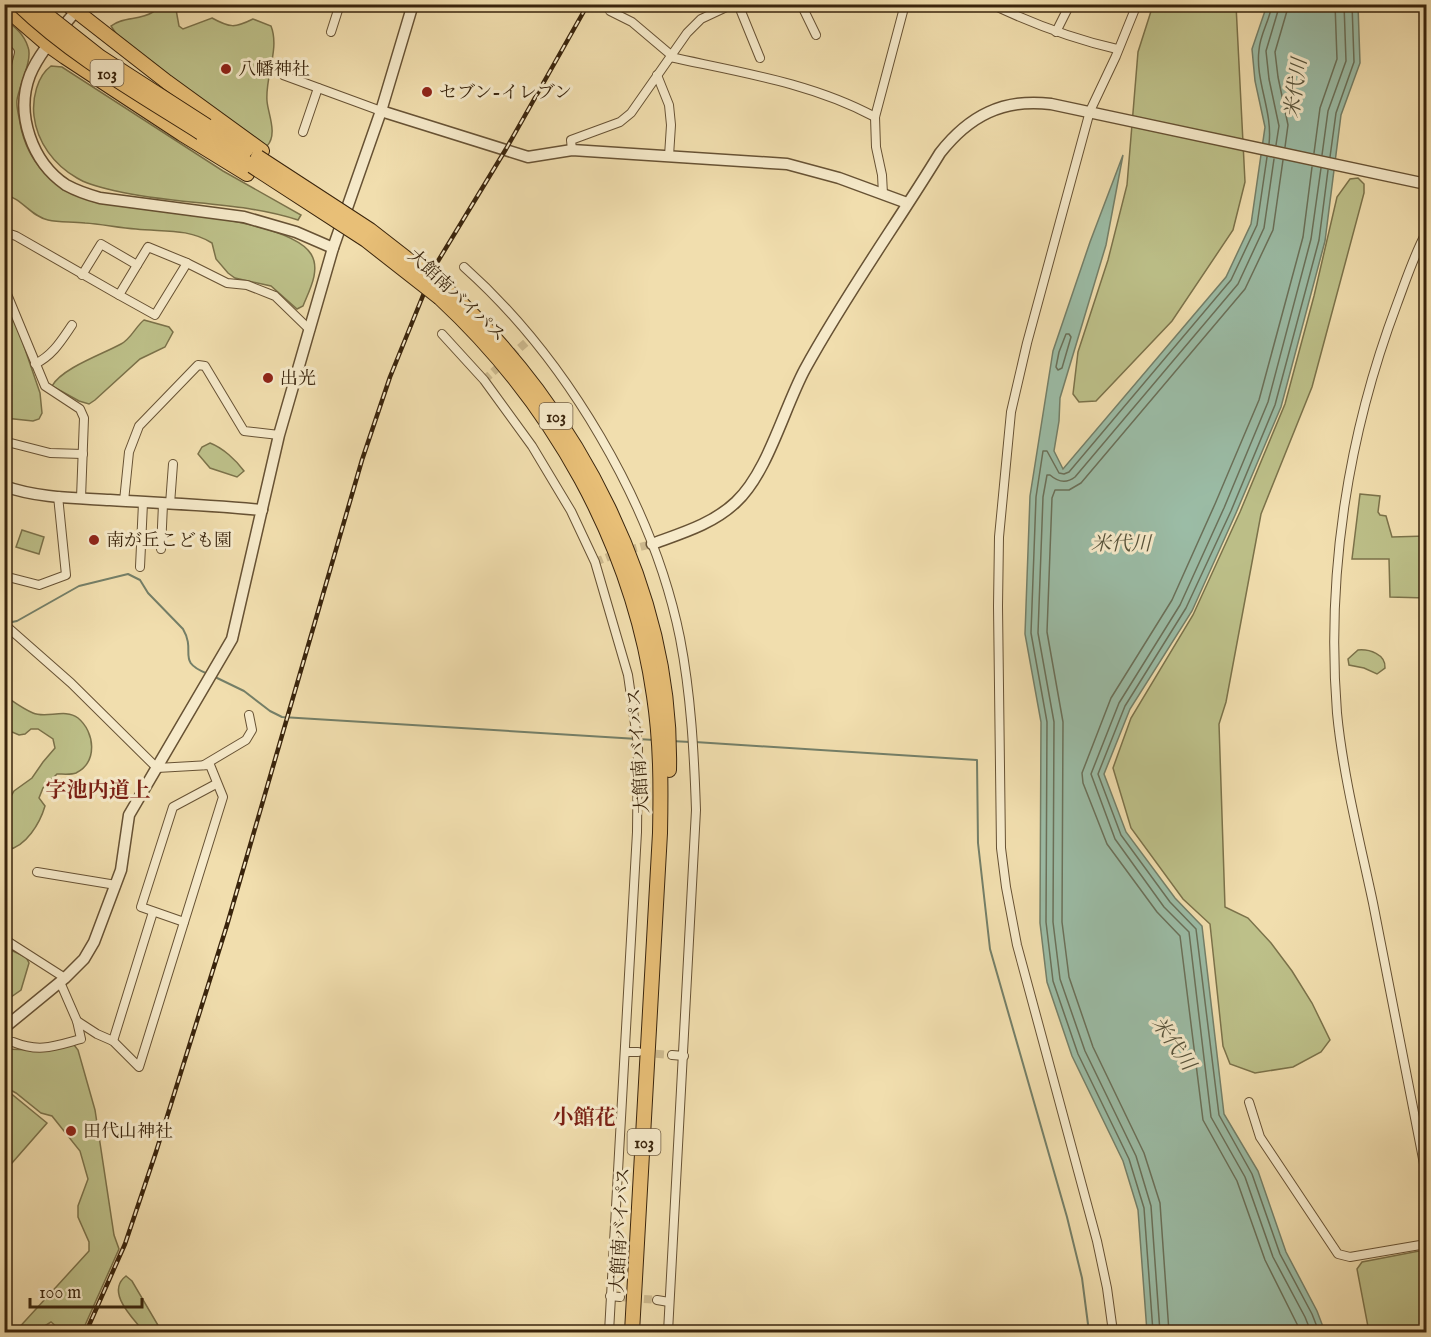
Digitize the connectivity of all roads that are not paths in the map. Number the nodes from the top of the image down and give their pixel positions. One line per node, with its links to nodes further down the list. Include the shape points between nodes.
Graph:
1 (18, 4): 30 (highway, 大館南バイパス / 103, bridge, via 94,64)
2 (33, 4): 30 (highway, 大館南バイパス / 103, bridge)
3 (330, 4): 15 (street, via 339,8)
4 (413, 4): 27 (street)
5 (733, 4): 21 (street, via 700,19)
6 (738, 4): 22 (street)
7 (801, 4): 17 (street)
8 (905, 4): 29 (street)
9 (991, 4): 16 (street)
10 (1137, 4): 20 (street)
11 (1069, 5): 16 (street)
12 (4, 7): 18 (highway)
13 (71, 8): 18 (street); 34 (highway, via 167,82)
14 (610, 11): 21 (street, via 632,22)
15 (331, 32)
16 (1056, 32): 20 (street)
17 (816, 35)
18 (48, 45): 34 (highway, via 182,134); 40 (street, via 29,78 26,121 39,158 67,185 100,198 261,221)
19 (4, 46): 25 (street, via 10,52)
20 (1118, 49): 28 (street)
21 (670, 56): 24 (street); 29 (street, via 812,90)
22 (760, 58)
23 (283, 75): 26 (street)
24 (657, 75): 32 (street, via 631,113 620,122 571,140); 33 (street, via 669,105)
25 (4, 77)
26 (318, 88): 27 (street); 31 (street)
27 (381, 111): 32 (street, via 528,157); 40 (street)
28 (1096, 113): 35 (street); 37 (street, via 1024,102 987,113 954,135); 93 (street, via 1027,343 1011,412 999,537 999,757 1001,848 1012,922 1097,1241)
29 (875, 117): 36 (street)
30 (204, 130): 34 (highway, 大館南バイパス / 103)
31 (303, 132)
32 (572, 150): 33 (street)
33 (669, 156): 36 (street, via 787,164)
34 (255, 162): 46 (highway, 大館南バイパス / 103, bridge); 46 (highway, 大館南バイパス / 103, bridge, via 345,213 398,250)
35 (1426, 184)
36 (883, 194): 37 (street)
37 (908, 203): 62 (street, via 810,360 751,483 737,501 704,525)
38 (4, 232): 44 (street)
39 (1426, 233): 86 (street, via 1388,328 1359,426 1335,584 1335,621 1343,752)
40 (333, 248): 49 (street)
41 (187, 263): 42 (street, via 148,247); 47 (street, via 155,315); 49 (street, via 227,283 247,285 275,296)
42 (136, 265): 44 (street, via 101,244); 47 (street)
43 (464, 267): 62 (street, via 519,323 570,387 614,462)
44 (82, 275): 47 (street)
45 (4, 287): 51 (street)
46 (443, 294): 91 (highway, 大館南バイパス / 103, via 521,386 561,443 595,505 633,602 663,725 666,834 655,951)
47 (119, 296)
48 (72, 325): 51 (street, via 55,350)
49 (310, 330): 52 (street)
50 (442, 334): 81 (street, via 484,380 525,436 571,511 595,562 628,675 637,739 637,832)
51 (35, 364): 53 (street, via 45,386 80,409 84,418)
52 (279, 435): 58 (street, via 244,431 206,366 198,366 139,426 129,453); 61 (street)
53 (83, 454): 55 (street, via 50,453 6,444); 57 (street)
54 (173, 464): 60 (street)
55 (5, 486): 56 (street)
56 (58, 496): 57 (street); 65 (street, via 66,575 39,585)
57 (81, 498): 58 (street)
58 (124, 501): 59 (street)
59 (143, 503): 60 (street); 64 (street)
60 (167, 504): 61 (street); 63 (street)
61 (262, 510): 69 (street, via 232,639)
62 (652, 544): 84 (street, via 679,636 694,747 696,810)
63 (161, 549)
64 (140, 567)
65 (4, 576)
66 (7, 626): 69 (street)
67 (249, 715): 68 (street, via 252,730 246,740)
68 (204, 765): 69 (street); 70 (street, via 210,765)
69 (157, 768): 72 (street, via 129,815)
70 (216, 784): 73 (street, via 173,807 141,907); 74 (street, via 223,797)
71 (37, 872): 72 (street)
72 (116, 885): 76 (street, via 94,942 84,959)
73 (153, 912): 74 (street); 79 (street)
74 (184, 922): 79 (street, via 139,1067)
75 (5, 939): 76 (street)
76 (62, 980): 77 (street); 78 (street)
77 (77, 1021): 79 (street); 80 (street, via 81,1039 33,1049)
78 (4, 1028)
79 (113, 1041)
80 (13, 1042)
81 (625, 1052): 82 (street); 90 (street, via 615,1296)
82 (638, 1052)
83 (672, 1055): 84 (street)
84 (684, 1056): 89 (street)
85 (1249, 1102): 87 (street, via 1260,1137 1338,1254 1350,1257)
86 (1426, 1174)
87 (1426, 1244)
88 (657, 1300): 89 (street)
89 (669, 1302): 92 (street)
90 (609, 1332)
91 (632, 1332)
92 (668, 1332)
93 (1113, 1332)

